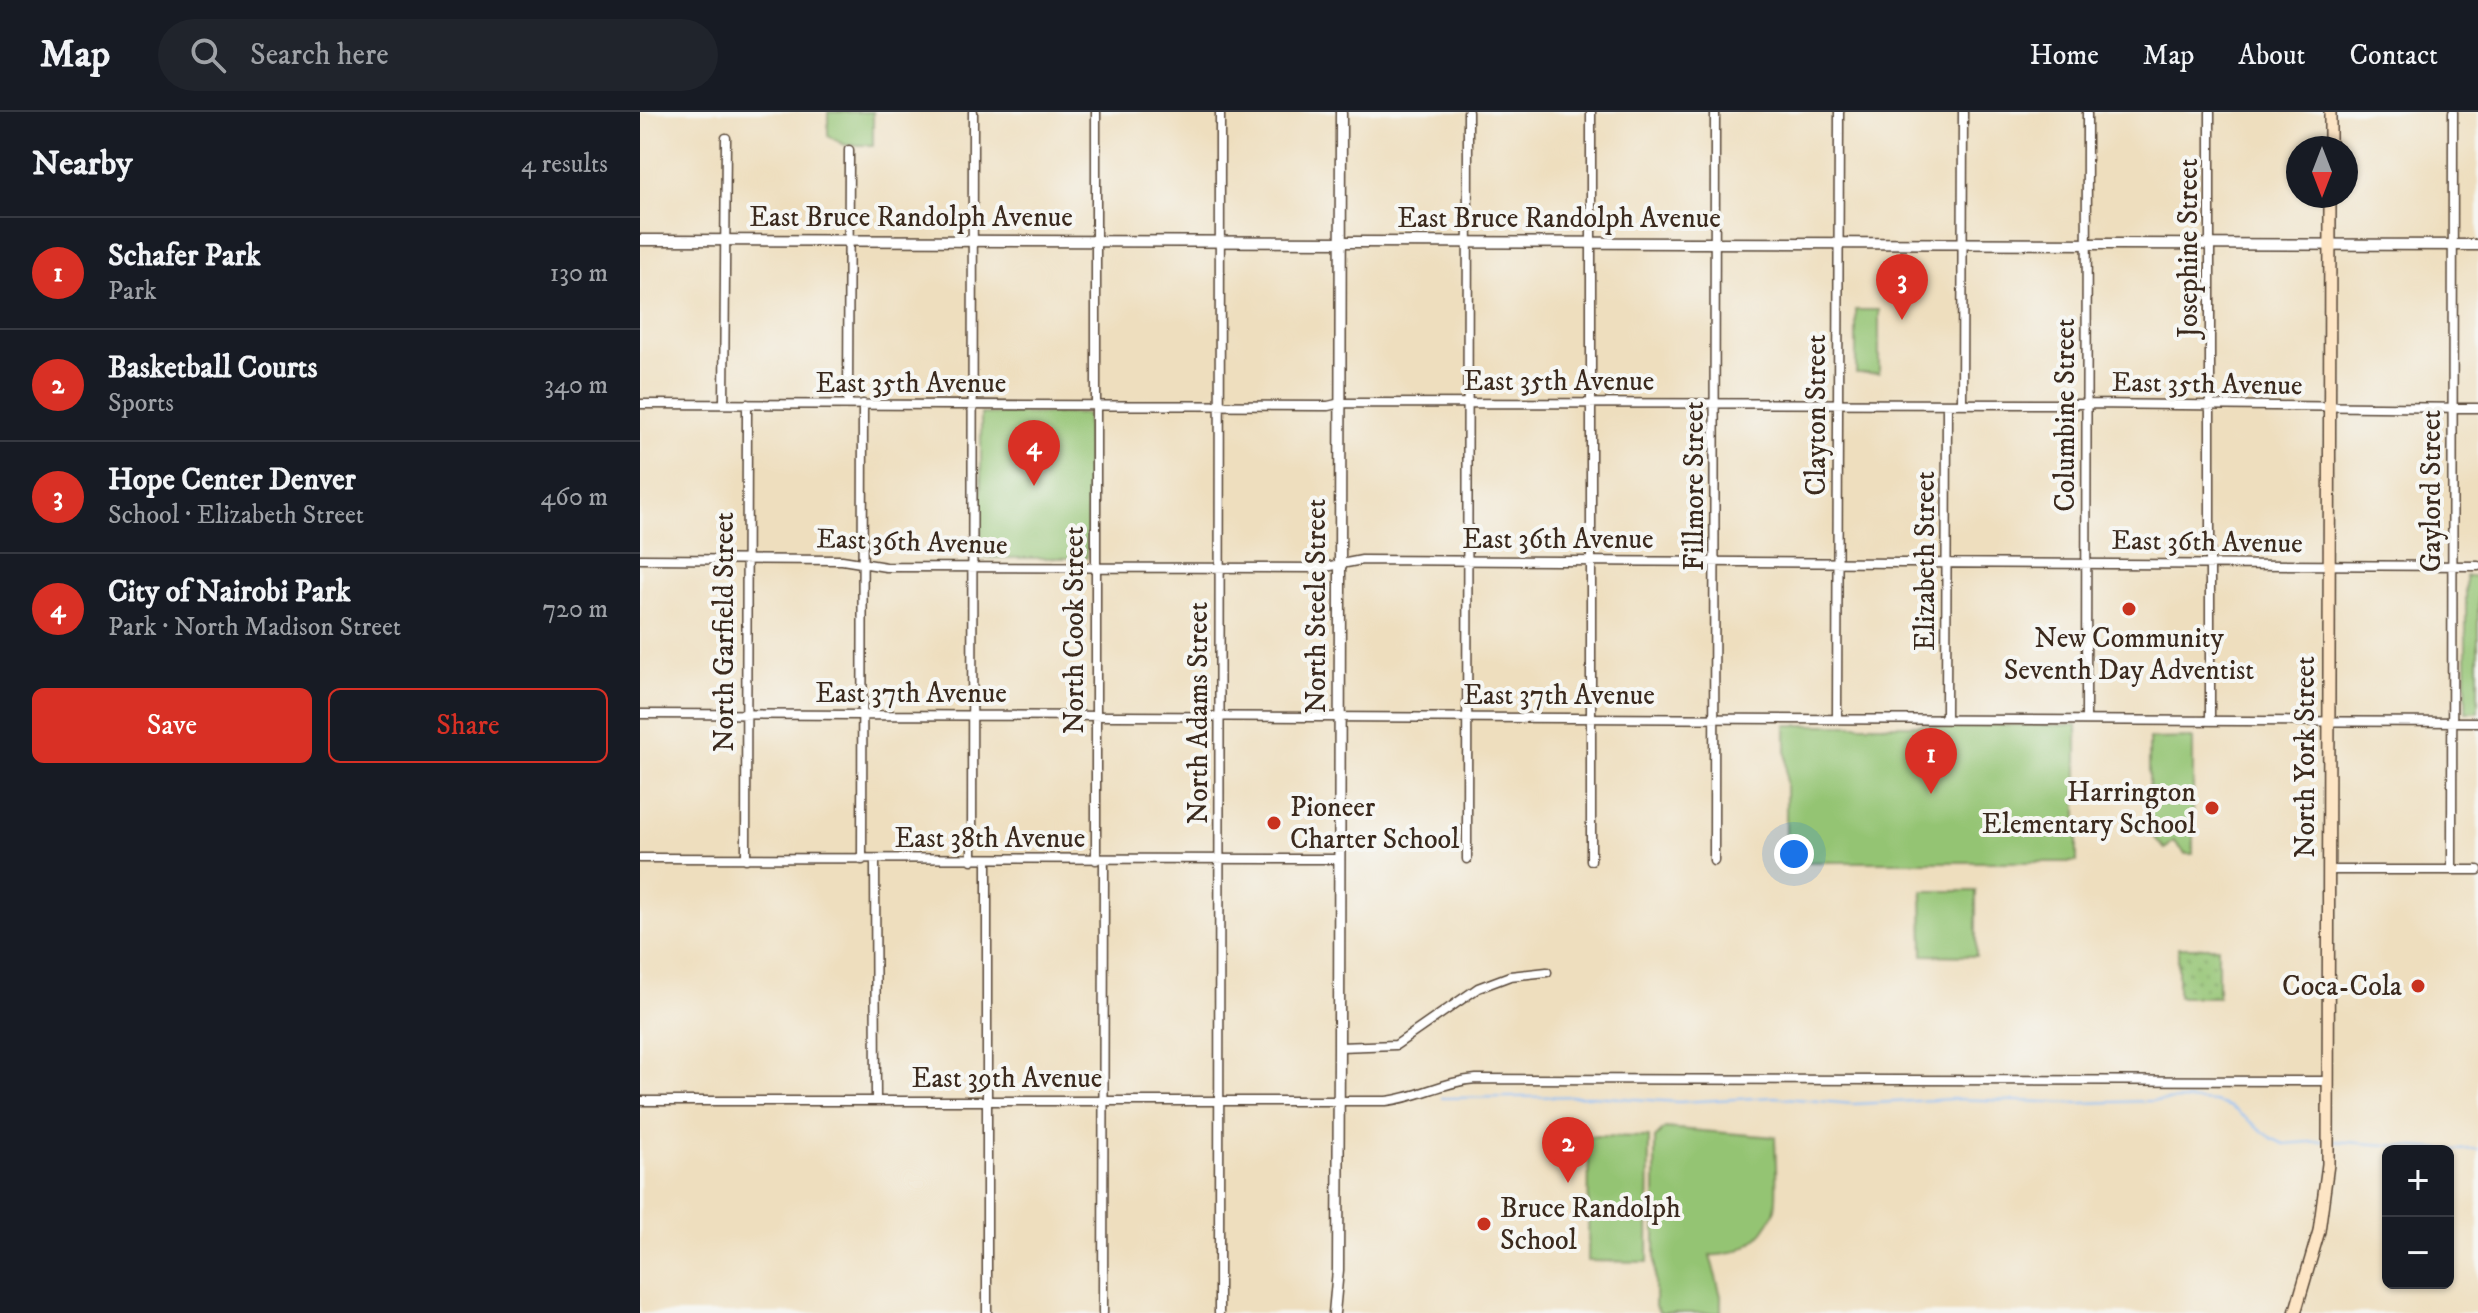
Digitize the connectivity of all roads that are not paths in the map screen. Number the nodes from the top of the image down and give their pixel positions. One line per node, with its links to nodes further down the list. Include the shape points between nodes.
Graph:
1 (973, 112): 21 (street)
2 (1096, 112): 22 (street, North Cook Street)
3 (1220, 112): 23 (street, North Adams Street)
4 (1341, 112): 24 (street, North Steele Street)
5 (1468, 112): 25 (street)
6 (1591, 112): 26 (street)
7 (1715, 112): 27 (street, Fillmore Street)
8 (1839, 112): 28 (street, Clayton Street)
9 (1963, 112): 29 (street)
10 (2087, 112): 30 (street, Columbine Street)
11 (2210, 112): 31 (street, Josephine Street)
12 (2330, 112): 14 (main road)
13 (2453, 112): 33 (street, Gaylord Street)
14 (2330, 136)
15 (726, 138): 19 (street)
16 (849, 150): 20 (street)
17 (2330, 208): 32 (main road, North York Street)
18 (640, 240): 19 (street, East Bruce Randolph Avenue)
19 (725, 240): 20 (street, East Bruce Randolph Avenue); 40 (street)
20 (849, 240): 21 (street, East Bruce Randolph Avenue); 42 (street)
21 (973, 241): 22 (street, East Bruce Randolph Avenue); 48 (street)
22 (1097, 241): 23 (street, East Bruce Randolph Avenue); 49 (street, North Cook Street)
23 (1220, 241): 24 (street, East Bruce Randolph Avenue); 50 (street, North Adams Street)
24 (1341, 242): 25 (street, East Bruce Randolph Avenue); 35 (street, North Steele Street)
25 (1468, 242): 26 (street, East Bruce Randolph Avenue); 36 (street)
26 (1591, 242): 27 (street, East Bruce Randolph Avenue); 37 (street)
27 (1715, 242): 28 (street, East Bruce Randolph Avenue); 38 (street, Fillmore Street)
28 (1838, 242): 29 (street, East Bruce Randolph Avenue); 44 (street, Clayton Street)
29 (1962, 243): 30 (street, East Bruce Randolph Avenue); 46 (street)
30 (2087, 243): 31 (street, East Bruce Randolph Avenue); 47 (street, Columbine Street)
31 (2210, 243): 32 (street, East Bruce Randolph Avenue); 51 (street, Josephine Street)
32 (2330, 245): 33 (street, East Bruce Randolph Avenue); 52 (main road, North York Street)
33 (2454, 245): 34 (street, East Bruce Randolph Avenue); 53 (street, Gaylord Street)
34 (2478, 245)
35 (1341, 403): 36 (street, East 35th Avenue); 50 (street, East 35th Avenue); 64 (street, North Steele Street)
36 (1468, 403): 37 (street, East 35th Avenue); 57 (street)
37 (1591, 403): 38 (street, East 35th Avenue); 58 (street)
38 (1717, 403): 44 (street, East 35th Avenue); 59 (street, Fillmore Street)
39 (640, 404): 40 (street, East 35th Avenue)
40 (724, 404): 41 (street, East 35th Avenue)
41 (747, 404): 42 (street, East 35th Avenue); 56 (street, North Garfield Street)
42 (848, 404): 43 (street, East 35th Avenue)
43 (863, 404): 48 (street, East 35th Avenue); 63 (street)
44 (1838, 404): 45 (street, East 35th Avenue); 60 (street, Clayton Street)
45 (1947, 404): 46 (street, East 35th Avenue); 61 (street, Elizabeth Street)
46 (1962, 404): 47 (street, East 35th Avenue)
47 (2087, 404): 51 (street, East 35th Avenue); 62 (street, Columbine Street)
48 (973, 405): 49 (street, East 35th Avenue); 70 (street)
49 (1096, 405): 50 (street, East 35th Avenue); 71 (street, North Cook Street)
50 (1220, 406): 69 (street, North Adams Street)
51 (2210, 407): 52 (street, East 35th Avenue); 65 (street, Josephine Street)
52 (2330, 408): 53 (street, East 35th Avenue); 66 (main road, North York Street)
53 (2453, 408): 54 (street, East 35th Avenue); 67 (street, Gaylord Street)
54 (2478, 408)
55 (640, 559): 56 (street, East 36th Avenue)
56 (746, 559): 63 (street, East 36th Avenue); 73 (street, North Garfield Street)
57 (1467, 561): 58 (street, East 36th Avenue); 64 (street, East 36th Avenue); 79 (street)
58 (1591, 561): 59 (street, East 36th Avenue); 80 (street)
59 (1716, 561): 60 (street, East 36th Avenue); 81 (street, Fillmore Street)
60 (1837, 562): 61 (street, East 36th Avenue); 82 (street, Clayton Street)
61 (1946, 562): 62 (street, East 36th Avenue); 83 (street, Elizabeth Street)
62 (2087, 562): 65 (street, East 36th Avenue); 84 (street, Columbine Street)
63 (863, 563): 70 (street, East 36th Avenue); 74 (street)
64 (1339, 563): 69 (street, East 36th Avenue, via 1320,568); 78 (street, North Steele Street)
65 (2210, 564): 66 (street, East 36th Avenue); 85 (street, Josephine Street)
66 (2330, 566): 67 (street, East 36th Avenue); 86 (main road, North York Street)
67 (2453, 566): 68 (street, East 36th Avenue); 87 (street, Gaylord Street)
68 (2478, 566)
69 (1220, 567): 71 (street, East 36th Avenue); 77 (street, North Adams Street)
70 (973, 568): 71 (street, East 36th Avenue); 75 (street)
71 (1096, 568): 76 (street, North Cook Street)
72 (640, 714): 73 (street, East 37th Avenue)
73 (745, 715): 74 (street, East 37th Avenue); 90 (street, North Garfield Street)
74 (862, 715): 75 (street, East 37th Avenue); 94 (street)
75 (972, 715): 76 (street, East 37th Avenue); 96 (street)
76 (1096, 716): 77 (street, East 37th Avenue); 98 (street, North Cook Street)
77 (1220, 716): 78 (street, East 37th Avenue); 91 (street, North Adams Street)
78 (1339, 717): 79 (street, East 37th Avenue); 92 (street, North Steele Street)
79 (1467, 717): 80 (street, East 37th Avenue); 93 (street)
80 (1591, 718): 81 (street, East 37th Avenue); 99 (street)
81 (1716, 718): 82 (street, East 37th Avenue); 100 (street, Fillmore Street)
82 (1837, 718): 83 (street, East 37th Avenue)
83 (1946, 718): 84 (street, East 37th Avenue)
84 (2086, 719): 85 (street, East 37th Avenue)
85 (2210, 720): 86 (street, East 37th Avenue)
86 (2329, 721): 87 (street, East 37th Avenue); 101 (main road, North York Street)
87 (2453, 721): 88 (street, East 37th Avenue); 102 (street, Gaylord Street)
88 (2478, 722)
89 (640, 858): 90 (street, East 38th Avenue)
90 (746, 859): 94 (street, East 38th Avenue)
91 (1220, 859): 92 (street, East 38th Avenue); 98 (street, East 38th Avenue); 109 (street, North Adams Street)
92 (1339, 859): 105 (street, North Steele Street)
93 (1467, 859)
94 (862, 860): 95 (street, East 38th Avenue)
95 (875, 860): 96 (street, East 38th Avenue); 111 (street)
96 (972, 860): 97 (street, East 38th Avenue)
97 (987, 860): 98 (street, East 38th Avenue); 107 (street)
98 (1100, 860): 108 (street, North Cook Street)
99 (1591, 860)
100 (1714, 861)
101 (2329, 870): 102 (street); 106 (main road, North York Street)
102 (2452, 870): 103 (street)
103 (2478, 870)
104 (1547, 972): 105 (street, via 1510,976 1478,988 1396,1045)
105 (1339, 1047): 112 (street, North Steele Street)
106 (2329, 1081): 112 (street, East 39th Avenue, via 1476,1079 1403,1099); 117 (main road, North York Street, via 2328,1164 2319,1231)
107 (987, 1099): 108 (street, East 39th Avenue); 111 (street, East 39th Avenue); 113 (street)
108 (1103, 1100): 109 (street, East 39th Avenue); 114 (street, North Cook Street)
109 (1221, 1100): 112 (street, East 39th Avenue); 115 (street, North Adams Street)
110 (640, 1101): 111 (street, East 39th Avenue)
111 (876, 1101)
112 (1339, 1105): 116 (street, North Steele Street)
113 (987, 1313)
114 (1103, 1313)
115 (1219, 1313)
116 (1334, 1313)
117 (2295, 1313)

